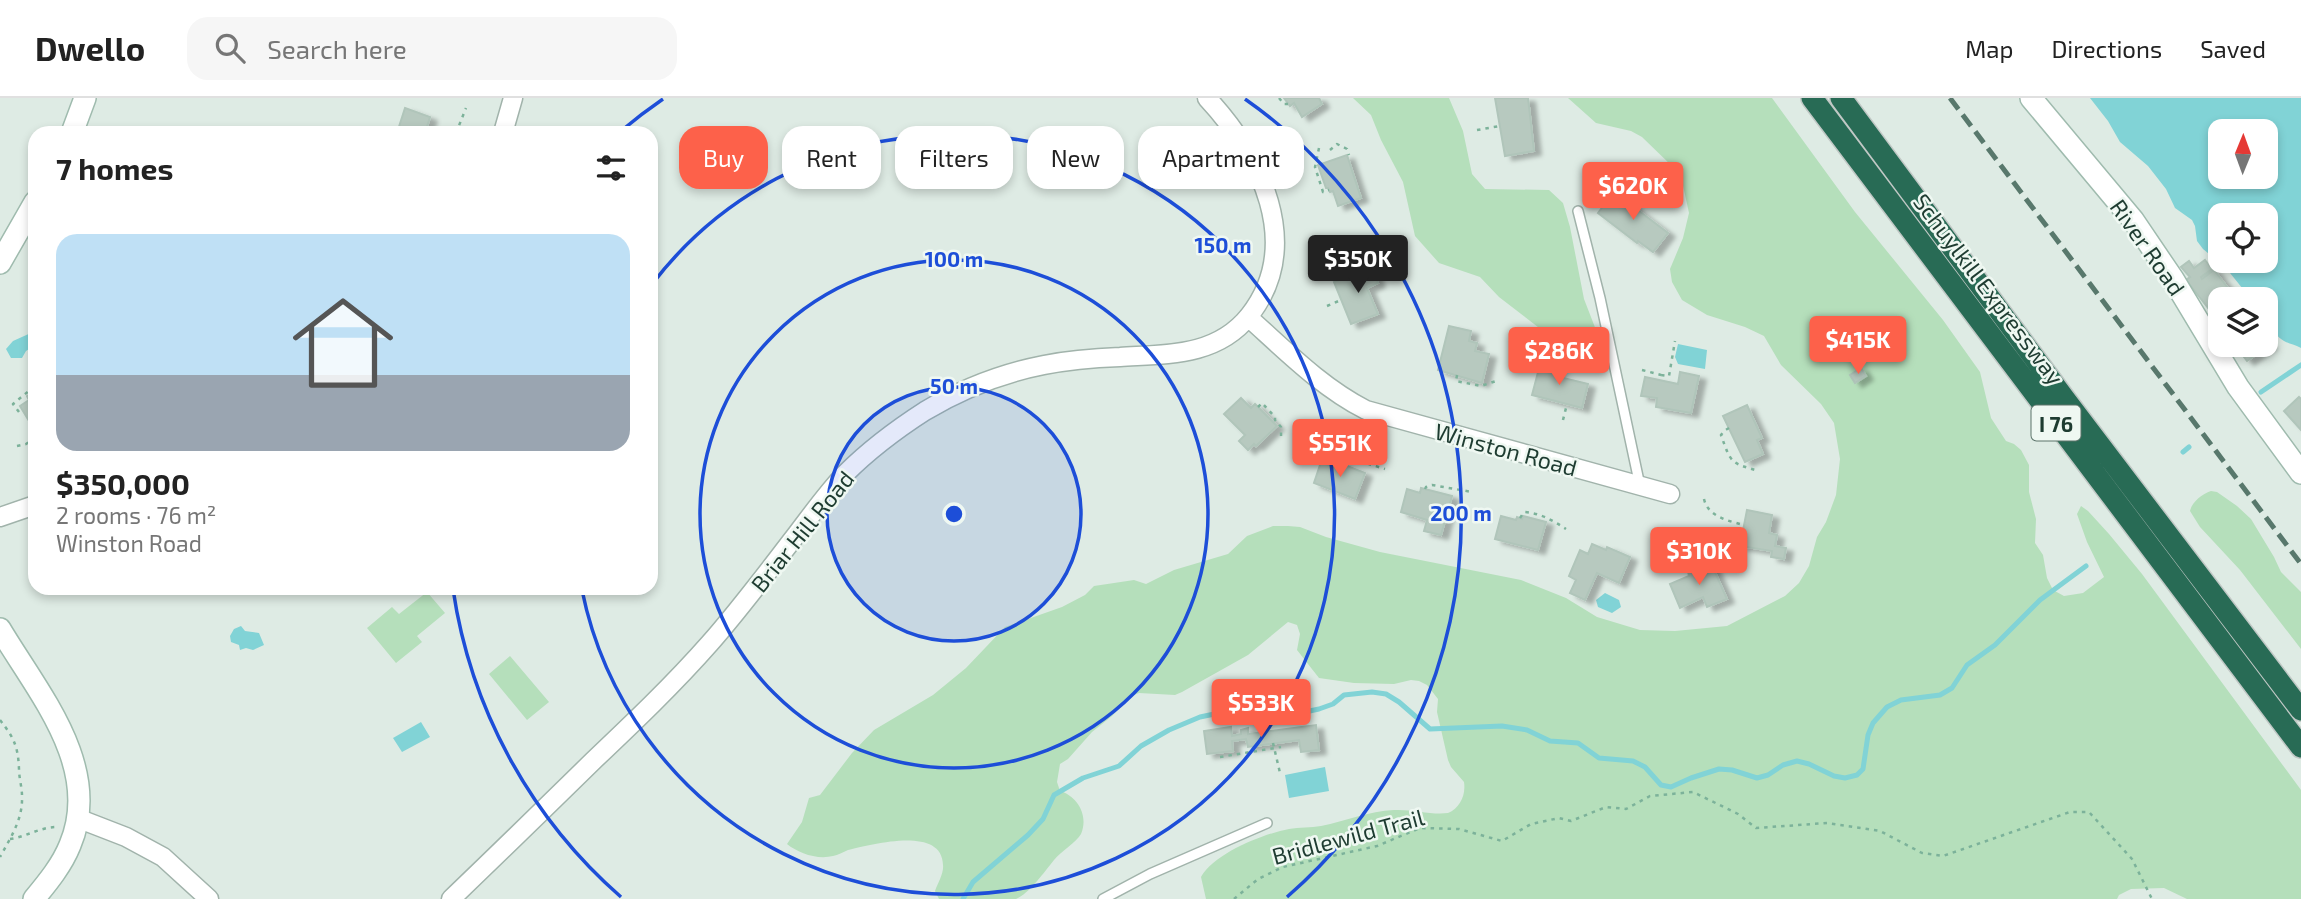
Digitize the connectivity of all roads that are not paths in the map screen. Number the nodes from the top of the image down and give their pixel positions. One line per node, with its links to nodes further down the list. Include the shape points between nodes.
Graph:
1 (85, 98): 7 (street)
2 (513, 98): 8 (street)
3 (1207, 98): 12 (street, Briar Hill Road, via 1242,141 1269,198 1273,219 1269,278)
4 (1812, 98): 20 (highway, Schuylkill Expressway / I 76)
5 (1840, 98): 19 (highway, Schuylkill Expressway / I 76)
6 (2031, 98): 13 (street, River Road, via 2133,220 2238,387)
7 (75, 126)
8 (505, 126)
9 (1578, 211): 14 (lane)
10 (28, 214): 11 (street)
11 (0, 263)
12 (1248, 317): 14 (street, Winston Road, via 1321,382 1366,410); 25 (street, Briar Hill Road, via 1211,345 1194,351 1079,359 1002,377 963,391 898,429 824,498 756,588 677,680)
13 (2301, 473)
14 (1640, 486): 15 (street, Winston Road)
15 (1670, 494)
16 (28, 507): 17 (street)
17 (0, 517)
18 (0, 629): 21 (street, via 71,754 79,789)
19 (2301, 710)
20 (2301, 747)
21 (71, 823): 23 (street, via 71,844); 24 (street, via 126,836 179,871)
22 (1267, 823): 26 (lane)
23 (34, 899)
24 (208, 899)
25 (451, 899)
26 (1102, 899)

